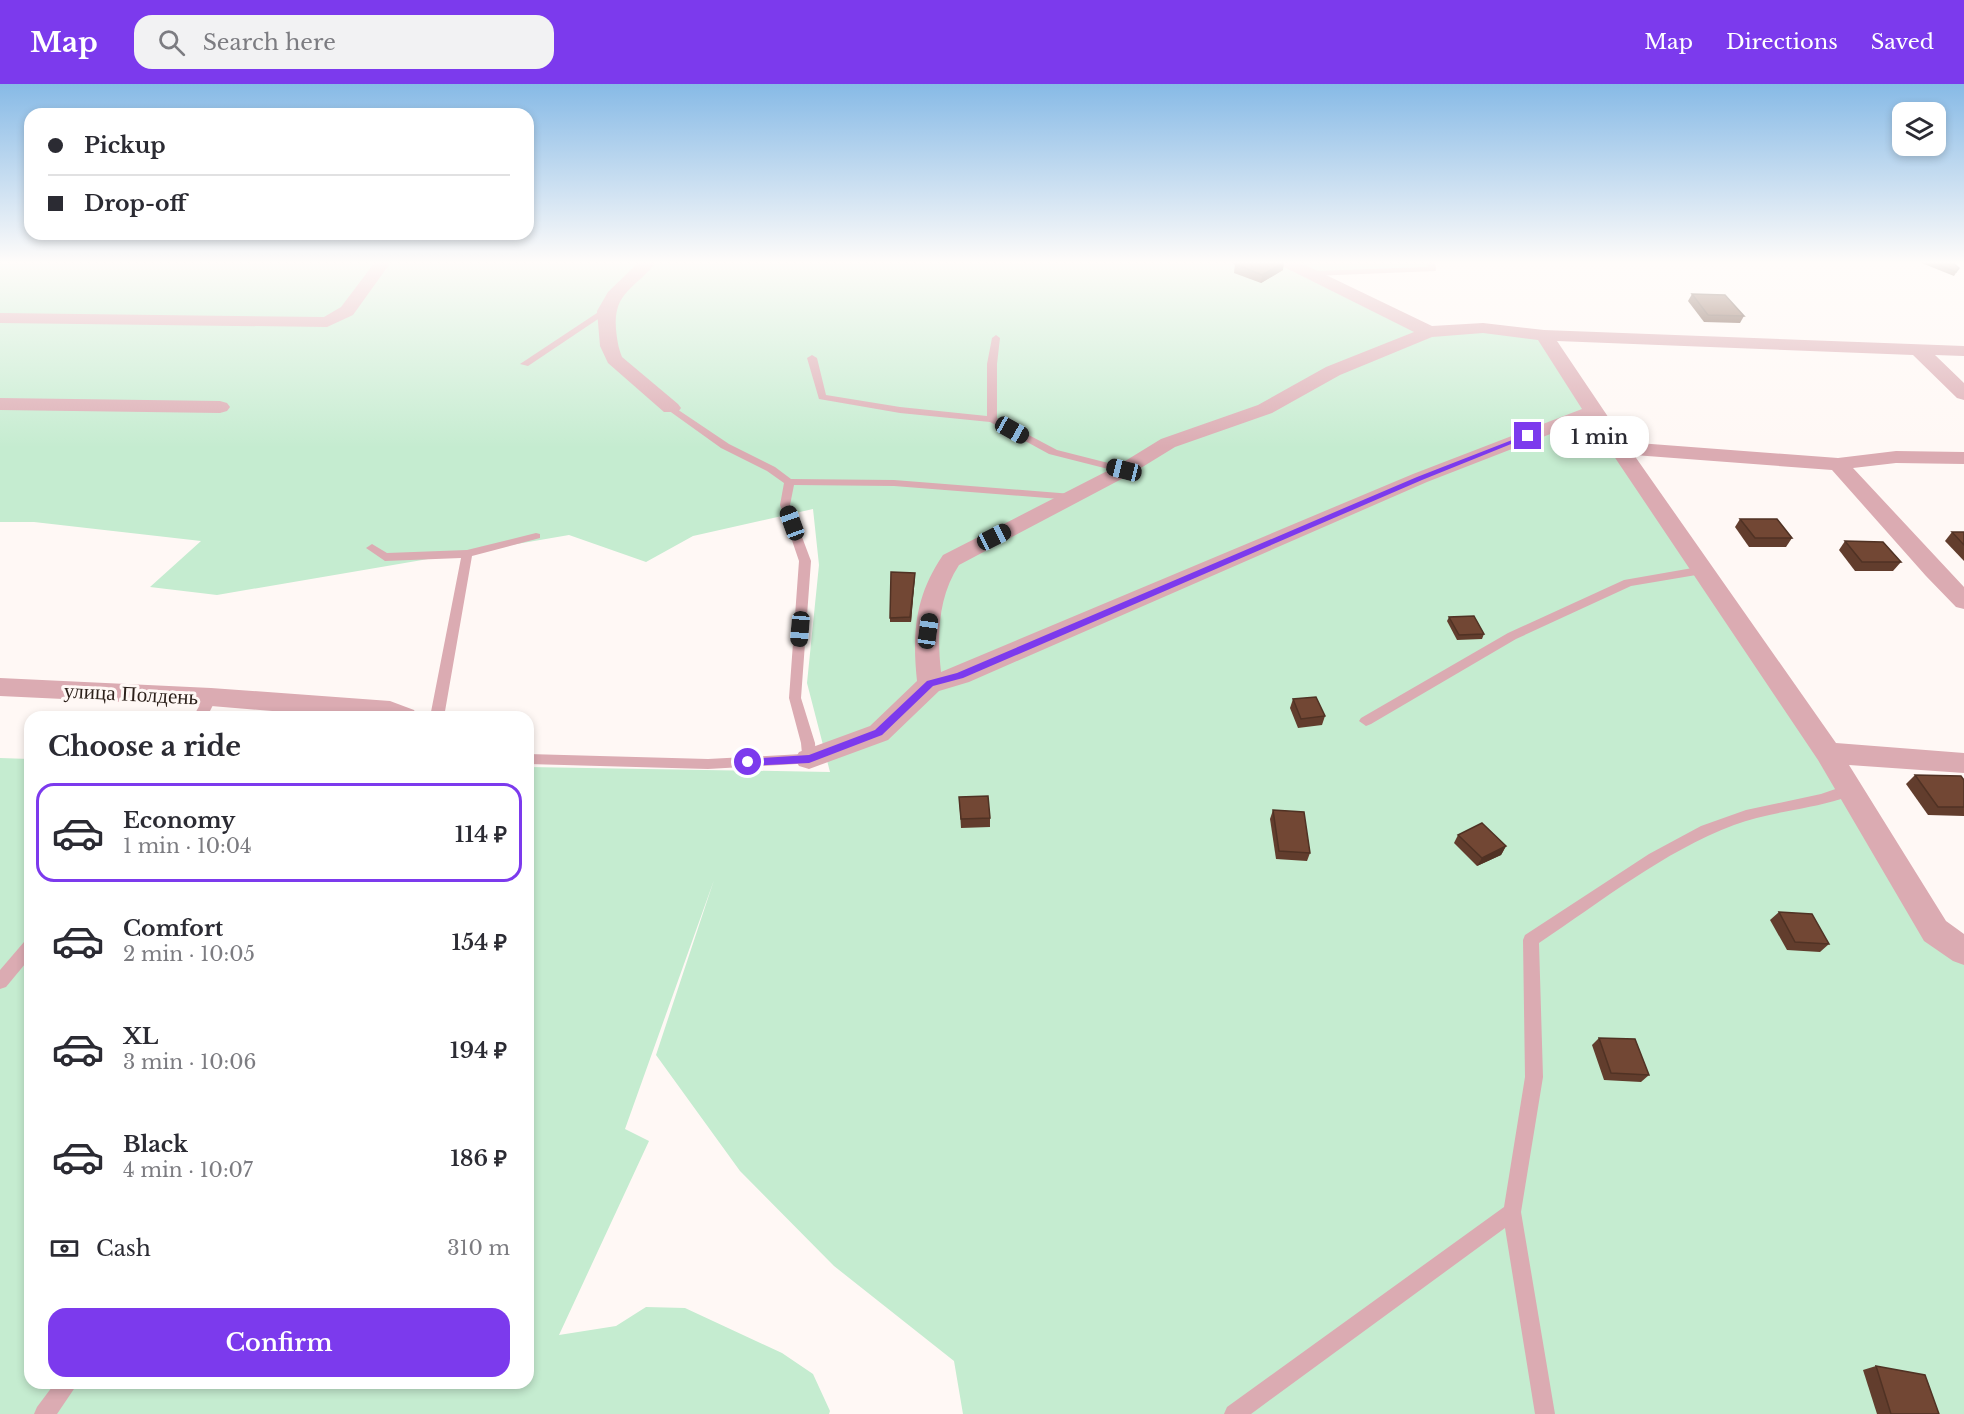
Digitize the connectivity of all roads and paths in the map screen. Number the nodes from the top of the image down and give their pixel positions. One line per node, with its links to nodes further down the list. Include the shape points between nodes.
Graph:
1 (586, 324): 10 (lane)
2 (607, 324): 14 (street, via 614,359)
3 (1414, 324): 4 (street)
4 (1429, 332): 5 (street, via 1483,328); 20 (street, via 1333,371 1265,409 1168,443)
5 (1544, 334): 7 (street); 15 (street)
6 (996, 338): 16 (lane)
7 (1918, 349): 8 (street); 11 (street)
8 (1964, 351)
9 (812, 358): 16 (lane, via 822,396 900,410)
10 (525, 364)
11 (1964, 394)
12 (0, 404): 13 (street)
13 (220, 407)
14 (671, 408): 21 (lane, via 725,446)
15 (1593, 411): 17 (street); 28 (street, via 1420,478 960,676)
16 (992, 419): 20 (lane, via 1053,452)
17 (1619, 448): 19 (street); 26 (street)
18 (1964, 458): 19 (street, via 1896,458)
19 (1838, 464): 27 (street)
20 (1124, 470): 22 (street)
21 (789, 482): 22 (lane, via 905,483); 36 (lane, via 785,505 806,561 795,698)
22 (1072, 497): 28 (street, via 951,560 934,589 925,652)
23 (536, 536): 25 (lane)
24 (372, 548): 25 (lane, via 386,557)
25 (467, 554): 32 (lane)
26 (1704, 570): 33 (lane, via 1628,583 1512,636); 34 (street)
27 (1964, 601)
28 (930, 684): 36 (street, via 879,733)
29 (0, 687): 30 (street, улица Полдень)
30 (205, 707): 31 (street, улица Полдень)
31 (390, 711)
32 (438, 711)
33 (1366, 721)
34 (1828, 753): 37 (street); 38 (street)
35 (534, 759): 36 (lane, via 708,764)
36 (809, 759)
37 (1964, 763)
38 (1850, 789): 39 (street, via 1935,931); 42 (lane, via 1833,797 1731,820 1667,851 1531,940 1534,1077)
39 (1964, 951)
40 (24, 954): 41 (lane)
41 (0, 982)
42 (1512, 1212): 45 (lane); 46 (lane)
43 (63, 1389): 44 (lane)
44 (44, 1414)
45 (1234, 1414)
46 (1545, 1414)

